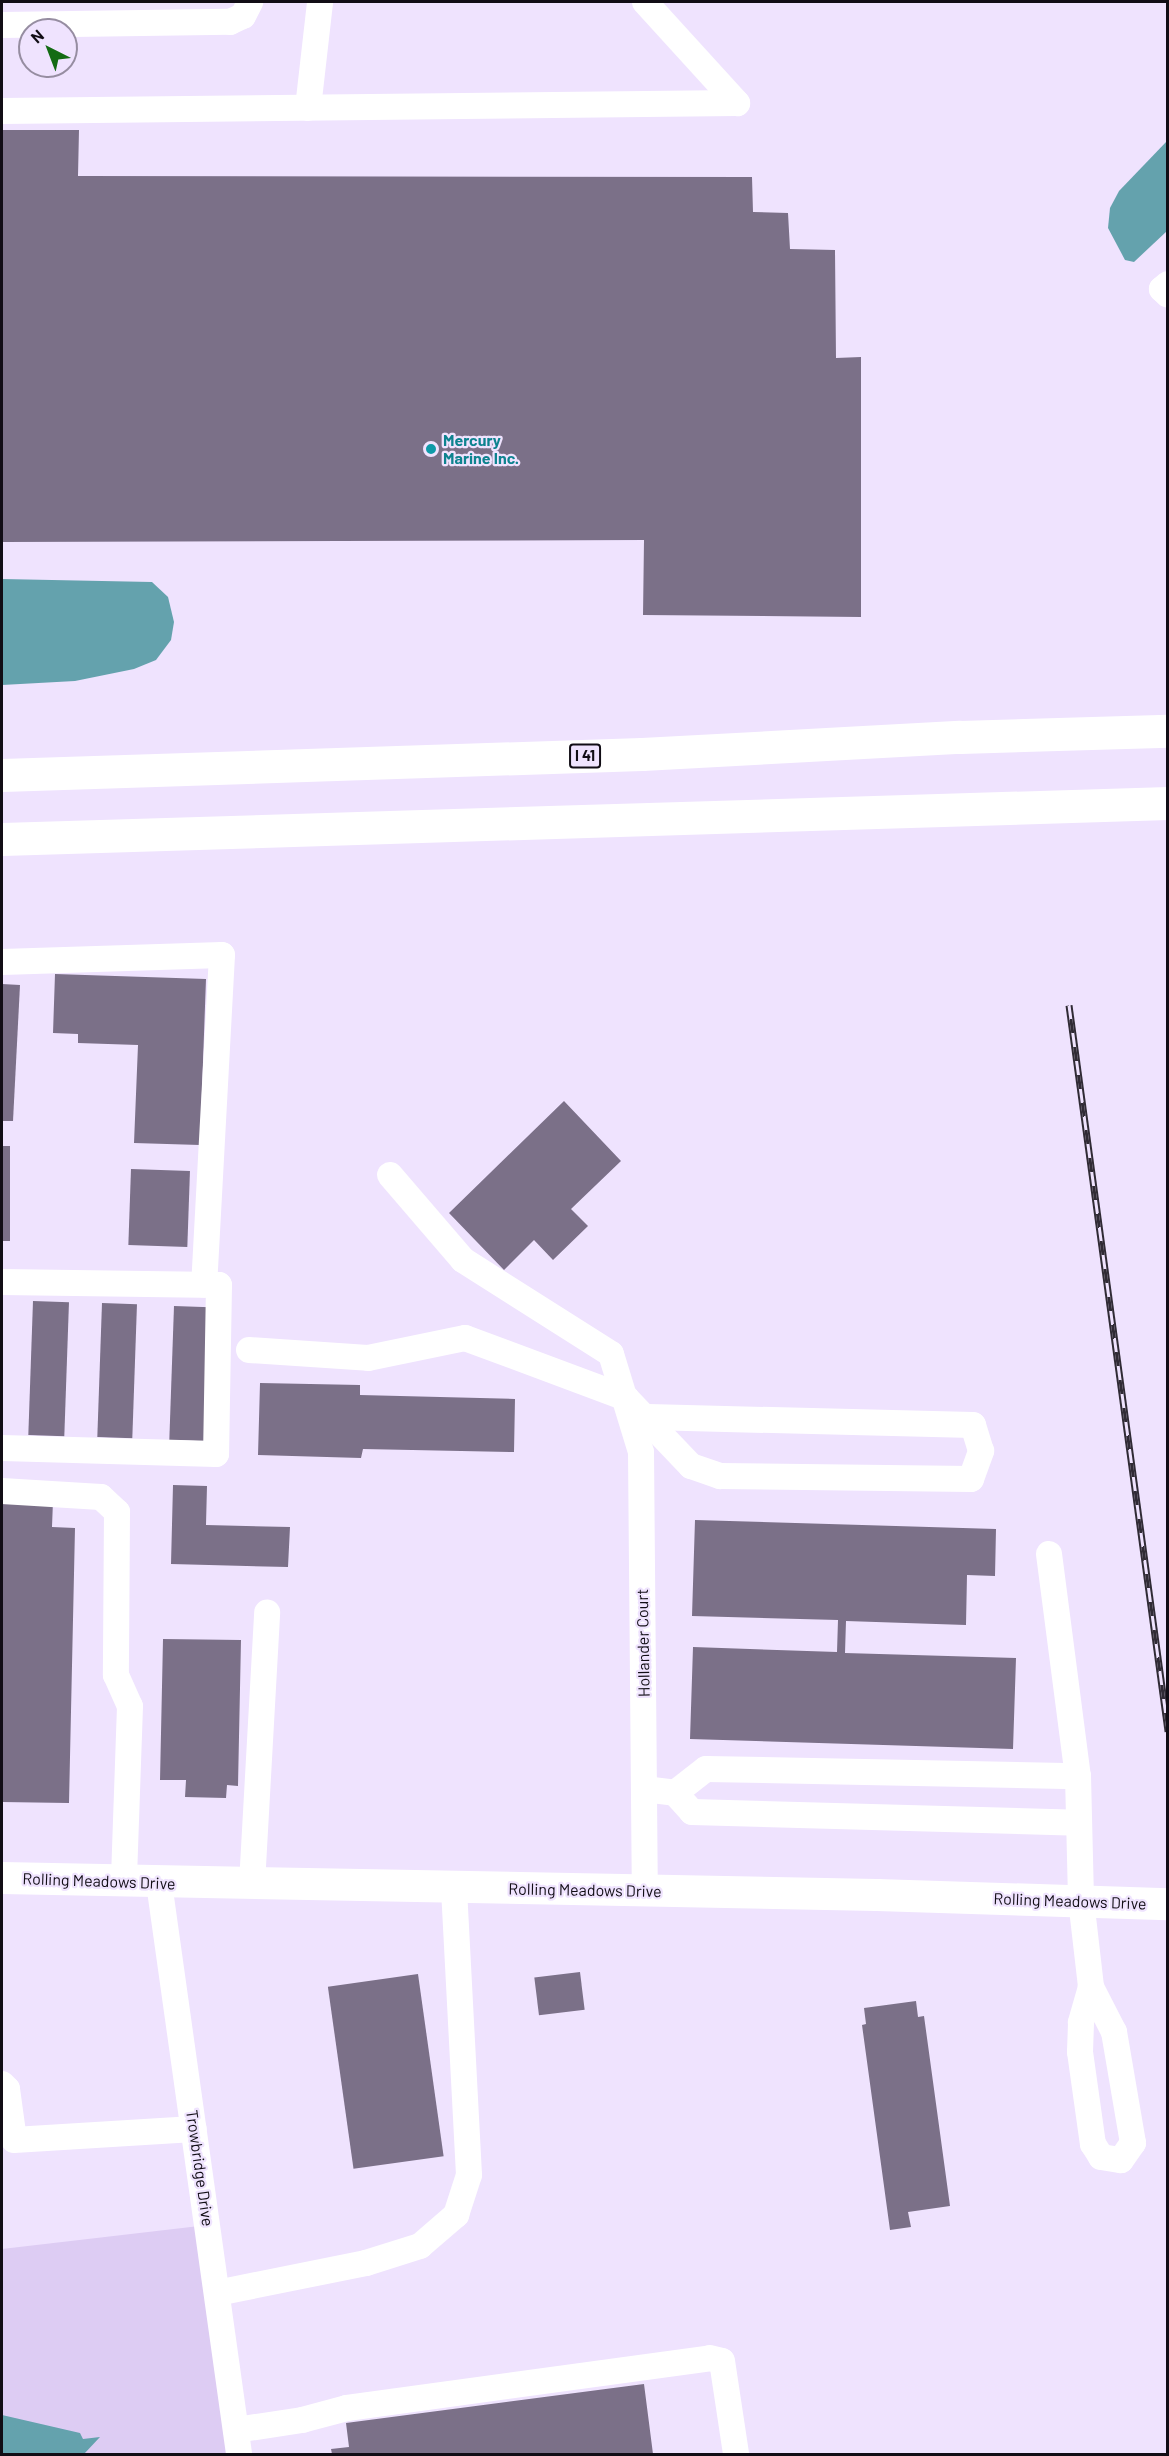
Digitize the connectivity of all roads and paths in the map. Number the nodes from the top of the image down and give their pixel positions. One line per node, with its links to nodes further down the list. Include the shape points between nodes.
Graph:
1 (250, 2): 4 (street, via 243,16 230,22)
2 (320, 2): 5 (street)
3 (645, 2): 5 (street, via 737,103)
4 (2, 25)
5 (308, 108): 6 (street)
6 (2, 111)
7 (1167, 284): 8 (street, via 1162,289)
8 (1167, 296)
9 (1167, 713): 11 (highway)
10 (1167, 731): 11 (highway, I 41)
11 (960, 737): 12 (highway, I 41, via 642,754)
12 (2, 775)
13 (1167, 803): 14 (highway)
14 (1076, 807): 15 (highway); 16 (highway)
15 (1167, 813)
16 (2, 839)
17 (2, 962): 20 (street, via 222,955)
18 (390, 1175): 22 (street, Hollander Court, via 463,1260 612,1354)
19 (2, 1282): 20 (street)
20 (204, 1285): 24 (street, via 219,1285 216,1454)
21 (249, 1350): 22 (street, via 368,1358 465,1338)
22 (626, 1398): 23 (street); 29 (street, Hollander Court, via 641,1452)
23 (648, 1417): 23 (street, via 691,1466 720,1476 971,1479 981,1451 973,1425)
24 (2, 1448)
25 (2, 1491): 33 (street, via 101,1497 117,1512 116,1675 130,1706)
26 (1049, 1554): 28 (street)
27 (267, 1612): 35 (street)
28 (1078, 1776): 30 (street, via 706,1769); 31 (street)
29 (644, 1789): 30 (street); 37 (street, Hollander Court)
30 (675, 1793): 31 (street, via 692,1812)
31 (1078, 1823): 38 (street)
32 (2, 1878): 33 (main road, Rolling Meadows Drive)
33 (124, 1882): 34 (main road, Rolling Meadows Drive)
34 (159, 1882): 35 (main road, Rolling Meadows Drive); 42 (street, Trowbridge Drive)
35 (252, 1884): 36 (main road, Rolling Meadows Drive)
36 (454, 1888): 37 (main road, Rolling Meadows Drive); 43 (street, via 469,2175 456,2215 420,2246 366,2263)
37 (645, 1891): 38 (main road, Rolling Meadows Drive)
38 (1081, 1900): 39 (main road, Rolling Meadows Drive); 40 (street)
39 (1167, 1904)
40 (1090, 1987): 40 (street, via 1114,2032 1133,2143 1121,2160 1101,2157 1093,2144 1080,2052 1081,2023)
41 (2, 2084): 42 (street, via 7,2089 14,2140)
42 (194, 2129): 43 (street, Trowbridge Drive)
43 (217, 2293): 44 (street, Trowbridge Drive)
44 (238, 2442): 45 (street, via 346,2408 710,2358 722,2361)
45 (736, 2454)

